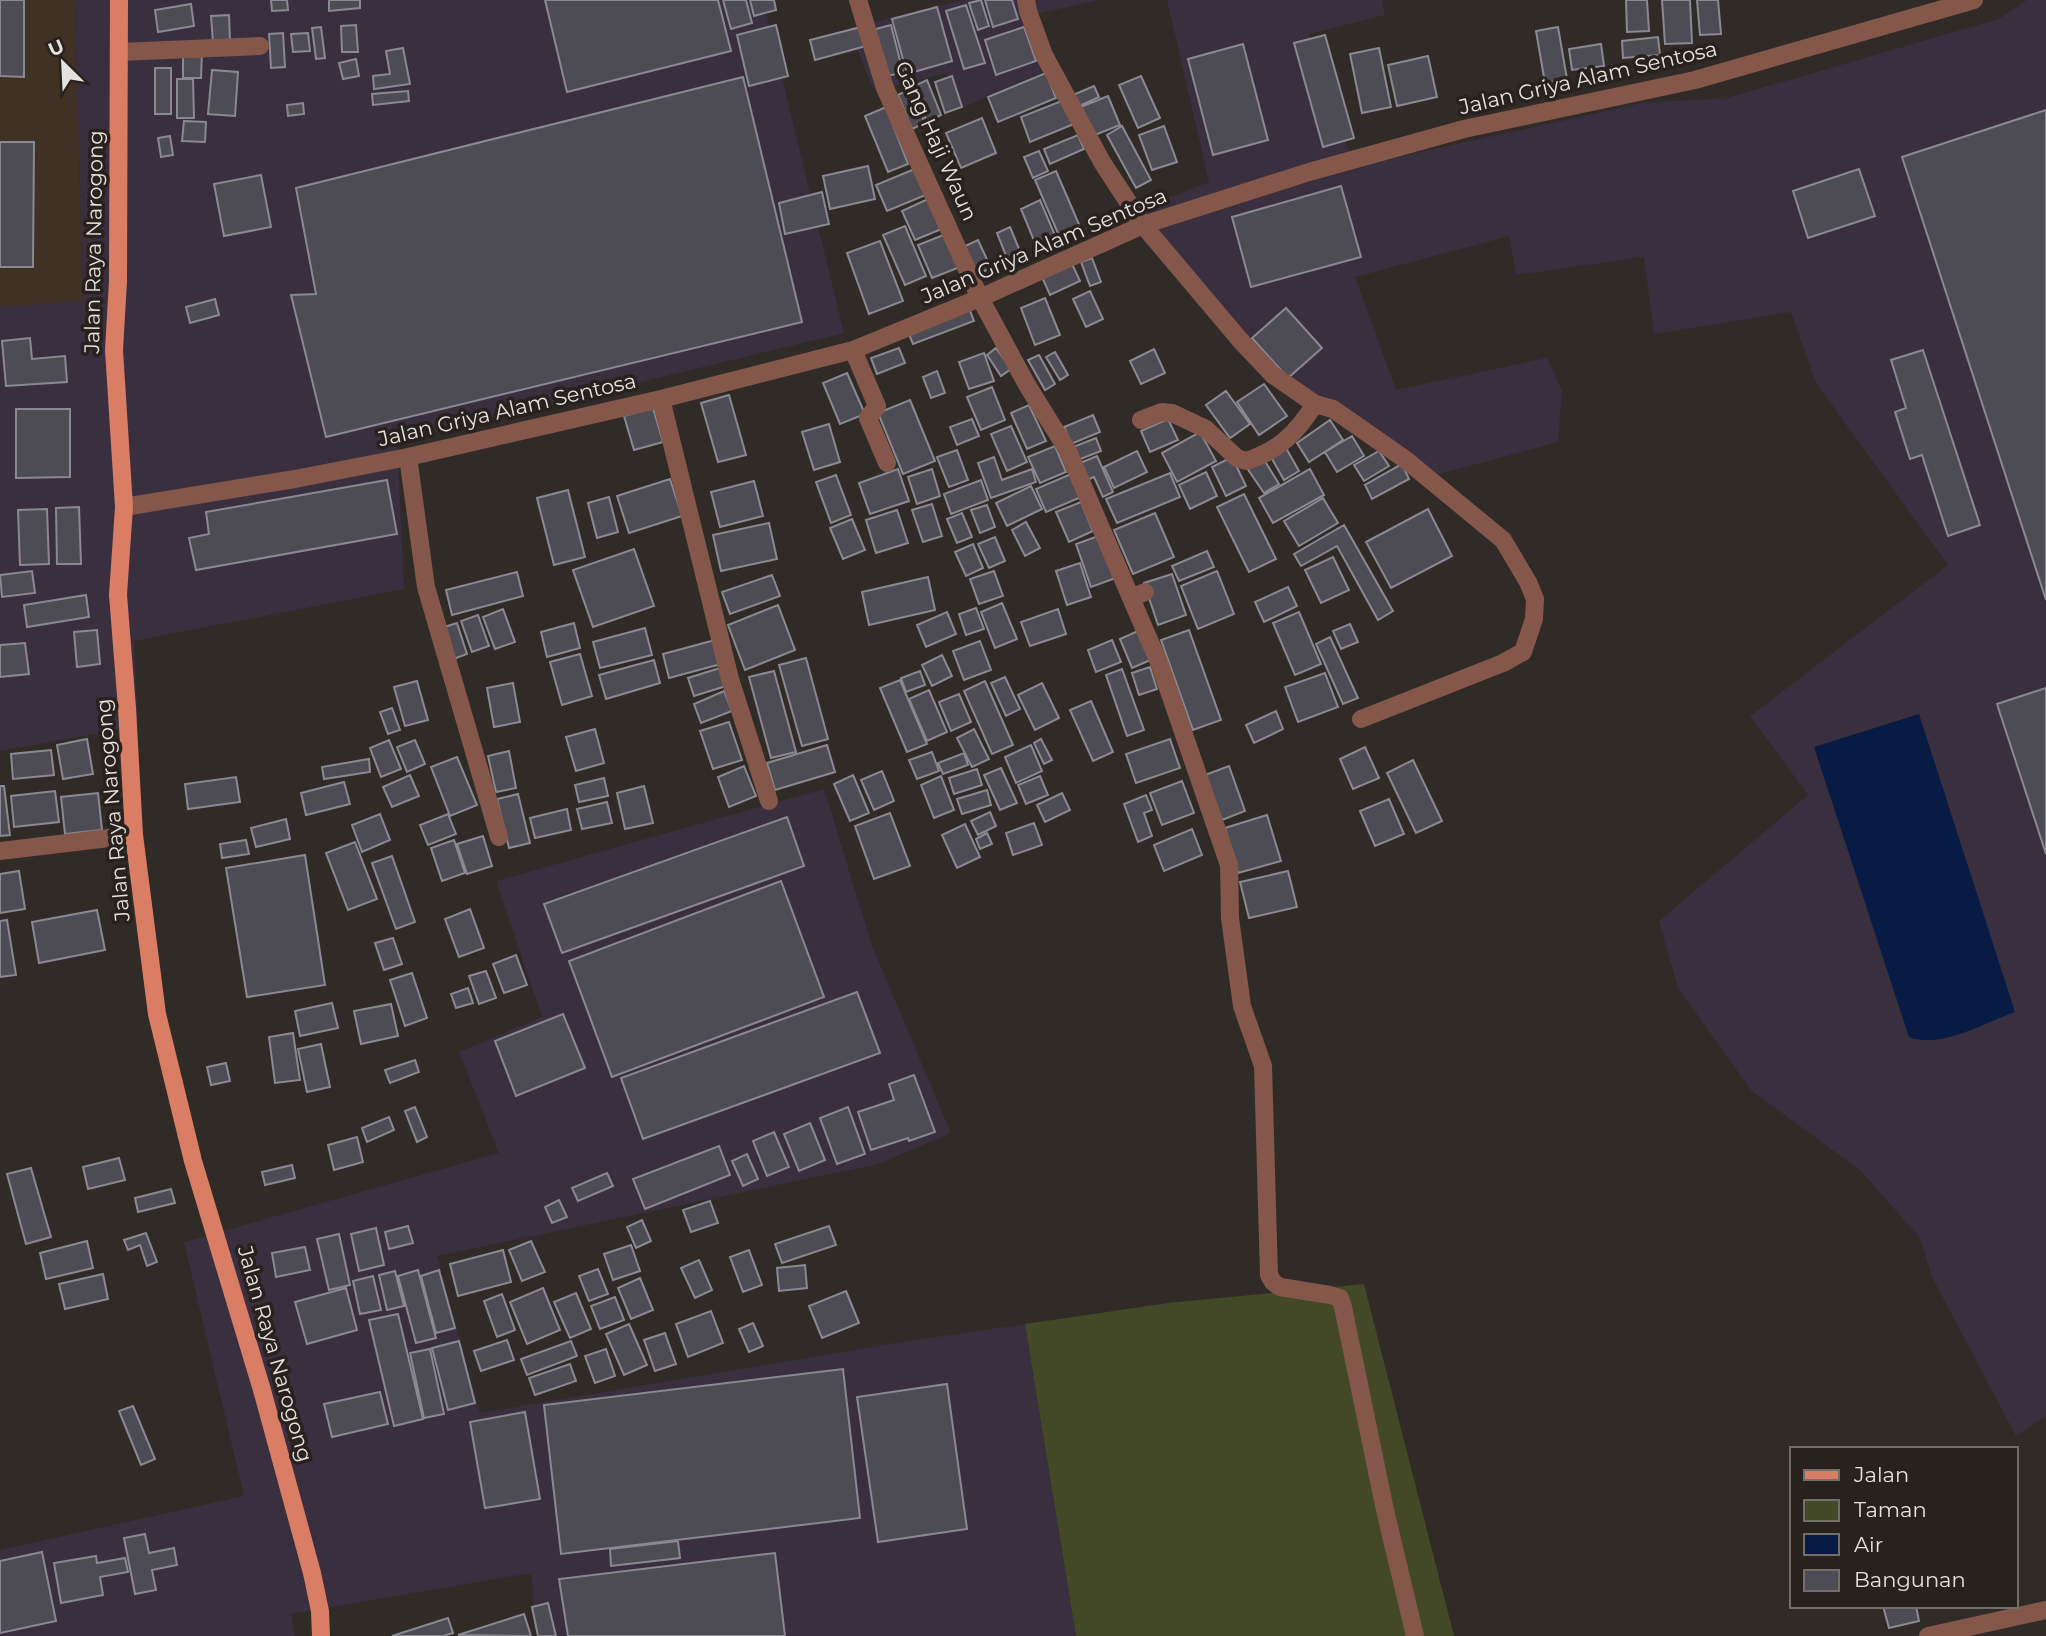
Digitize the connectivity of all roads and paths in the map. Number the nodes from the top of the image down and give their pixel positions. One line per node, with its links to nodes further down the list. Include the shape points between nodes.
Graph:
1 (119, 0): 6 (main road, Jalan Raya Narogong)
2 (858, 0): 8 (street, Gang Haji Waun, via 885,88)
3 (1026, 0): 7 (street, via 1044,55 1064,95)
4 (1974, 0): 7 (street, Jalan Griya Alam Sentosa, via 1695,80 1464,129)
5 (260, 46): 6 (street)
6 (119, 52): 15 (main road, Jalan Raya Narogong, via 114,350)
7 (1143, 225): 8 (street, Jalan Griya Alam Sentosa); 11 (street, via 1268,370)
8 (980, 298): 9 (street, Jalan Griya Alam Sentosa); 23 (street, Gang Haji Waun, via 1068,451 1138,595 1228,865 1242,1006 1263,1066 1269,1275 1280,1287 1340,1298)
9 (853, 350): 10 (street, Jalan Griya Alam Sentosa); 14 (street, via 877,406 868,418)
10 (661, 399): 13 (street, Jalan Griya Alam Sentosa); 17 (street, via 730,678)
11 (1315, 404): 12 (street, via 1288,439 1246,461 1206,429 1172,413); 16 (street, via 1333,409 1406,460 1499,535 1535,599 1523,652)
12 (1140, 420)
13 (408, 457): 15 (street, Jalan Griya Alam Sentosa); 19 (street, via 426,587)
14 (887, 463)
15 (124, 507): 18 (main road, Jalan Raya Narogong, via 118,595)
16 (1361, 719)
17 (769, 801)
18 (134, 835): 20 (street); 22 (main road, Jalan Raya Narogong, via 160,1026 193,1161 312,1573)
19 (499, 837)
20 (0, 851)
21 (2046, 1610): 24 (street)
22 (321, 1636)
23 (1415, 1636)
24 (1928, 1636)

